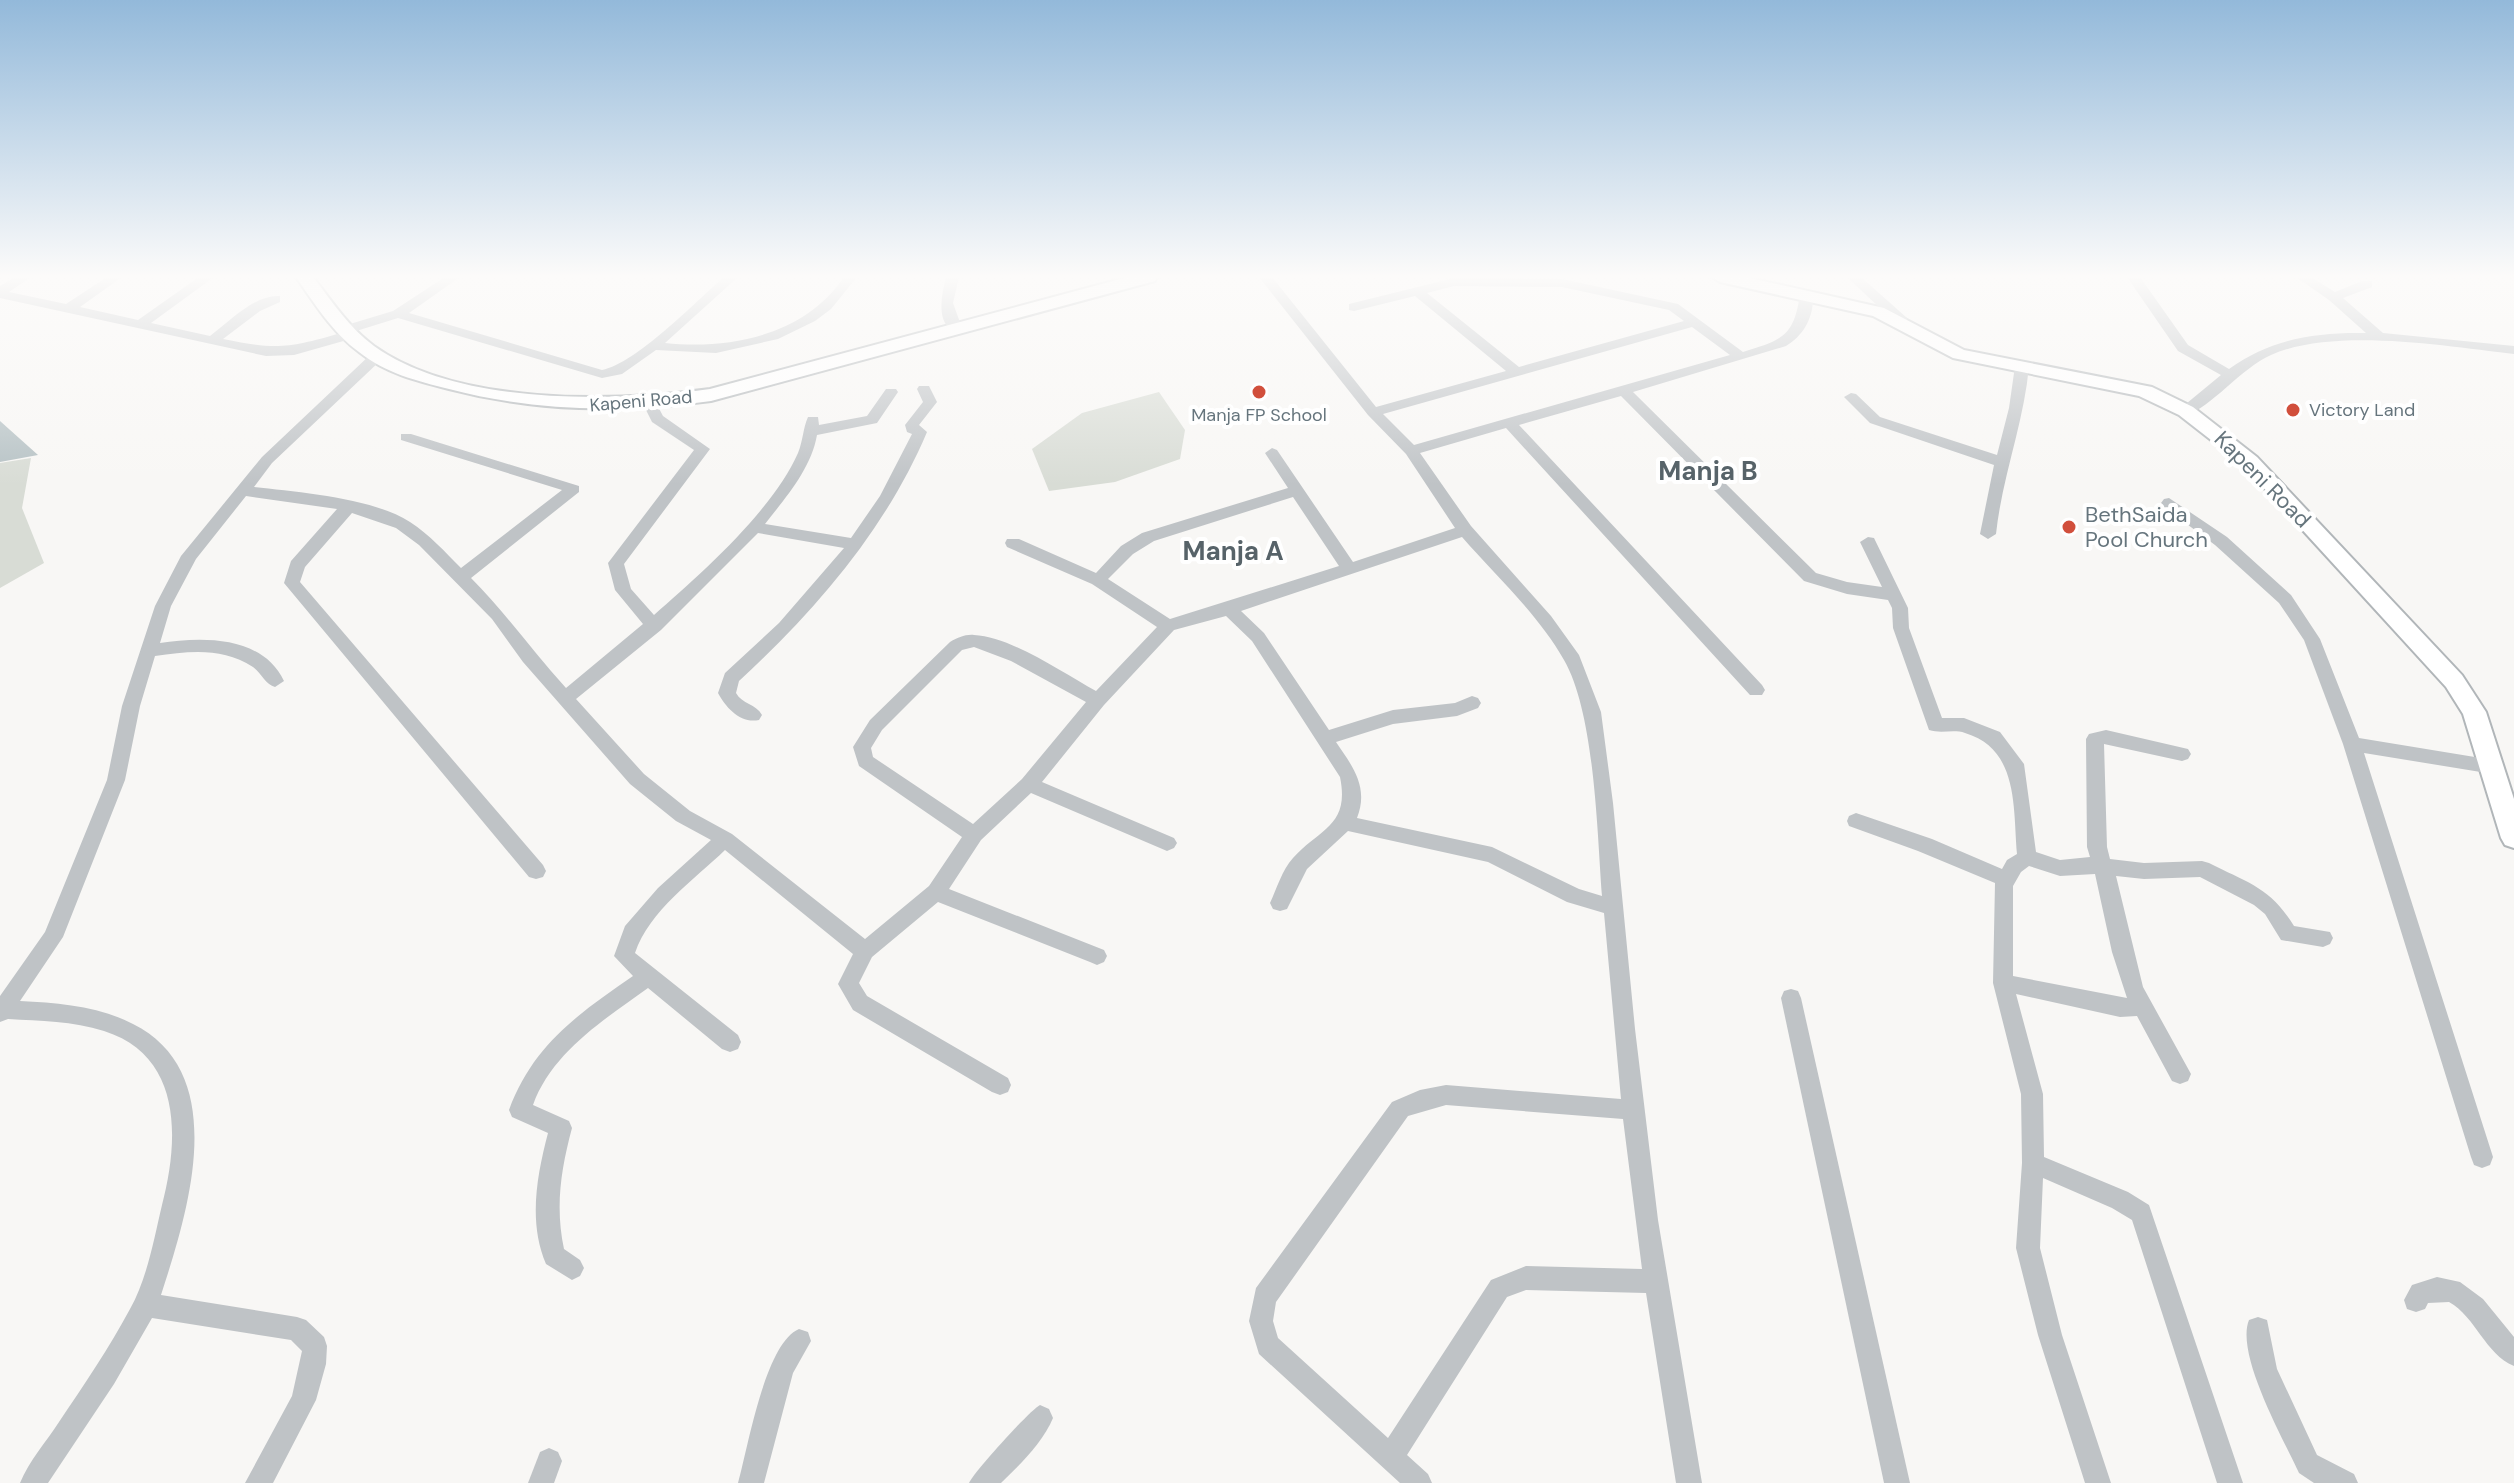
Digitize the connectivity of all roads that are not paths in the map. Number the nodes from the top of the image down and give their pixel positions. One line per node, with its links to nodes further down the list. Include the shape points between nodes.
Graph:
1 (245, 346): 2 (street, via 280,353)
2 (303, 346)
3 (363, 346): 20 (main road, Kapeni Road)
4 (508, 346): 5 (street, via 602,374 617,371)
5 (653, 346)
6 (657, 346): 7 (street)
7 (727, 346)
8 (891, 346): 28 (main road, Kapeni Road, via 711,395)
9 (1320, 346): 30 (street)
10 (1484, 346): 22 (street)
11 (1609, 346): 22 (street)
12 (1728, 346): 19 (street)
13 (1769, 346): 19 (street)
14 (1941, 346): 21 (main road, Kapeni Road)
15 (2182, 346): 23 (street)
16 (2279, 346): 23 (street)
17 (2468, 346): 18 (street)
18 (2514, 350)
19 (1739, 355): 25 (street)
20 (376, 357): 28 (main road, Kapeni Road, via 426,378 511,398 581,406); 36 (street)
21 (2022, 366): 29 (main road, Kapeni Road, via 2145,391); 35 (street, via 2023,388)
22 (1516, 372): 30 (street)
23 (2230, 375): 29 (street)
24 (924, 389): 45 (street, via 930,402 912,425 920,432 917,440 891,490)
25 (1622, 389): 31 (street); 49 (street, via 1810,577)
26 (891, 392): 40 (street, via 872,420 814,426 795,471)
27 (1851, 397): 35 (street, via 1875,420)
28 (650, 404): 51 (street, via 657,419 703,449 616,563 616,579)
29 (2186, 411): 63 (main road, Kapeni Road, via 2250,461 2454,681 2474,712)
30 (1373, 412): 33 (street)
31 (1510, 424): 33 (street); 55 (street)
32 (406, 437): 47 (street, via 574,489)
33 (1411, 451): 41 (street)
34 (1272, 453): 37 (street)
35 (2002, 462): 42 (street)
36 (241, 490): 39 (street); 53 (street, via 189,556 163,606)
37 (1299, 490): 46 (street); 48 (street, via 1148,537)
38 (2169, 503): 61 (street, via 2242,560 2302,621 2321,657)
39 (349, 506): 47 (street, via 402,524); 73 (street, via 297,565 292,583)
40 (754, 527): 45 (street); 51 (street)
41 (1465, 530): 46 (street); 77 (street, via 1573,659 1592,712)
42 (1988, 534)
43 (1868, 542): 49 (street)
44 (1013, 543): 48 (street)
45 (853, 544): 59 (street, via 805,604 731,678 727,693 733,704)
46 (1349, 569): 50 (street)
47 (461, 577): 56 (street)
48 (1098, 580): 52 (street)
49 (1894, 595): 71 (street, via 1935,725 1964,725 1994,737 2018,769)
50 (1229, 609): 52 (street); 60 (street, via 1258,637)
51 (655, 626): 56 (street)
52 (1168, 626): 57 (street)
53 (149, 651): 54 (street, via 209,643 249,656); 85 (street, via 116,780 91,844 53,937)
54 (275, 681)
55 (1756, 690)
56 (565, 698): 69 (street, via 637,779 683,816)
57 (1098, 700): 64 (street); 67 (street, via 977,641 956,646 876,725 862,747 865,761)
58 (1472, 703): 60 (street, via 1393,717)
59 (753, 715)
60 (1323, 739): 66 (street, via 1353,788 1353,813)
61 (2352, 744): 63 (street); 90 (street)
62 (2182, 754): 72 (street, via 2095,739 2095,823)
63 (2493, 767): 68 (main road, Kapeni Road)
64 (1029, 784): 67 (street); 70 (street)
65 (1856, 821): 74 (street)
66 (1346, 823): 76 (street, via 1297,866); 77 (street, via 1492,855 1574,896)
67 (974, 835): 75 (street)
68 (2514, 838)
69 (725, 839): 79 (street); 81 (street, via 632,932 624,956)
70 (1167, 843)
71 (2027, 857): 72 (street, via 2060,868); 74 (street)
72 (2104, 869): 78 (street, via 2202,869 2261,899 2288,934); 84 (street, via 2122,952)
73 (536, 871)
74 (2005, 879): 82 (street)
75 (936, 892): 79 (street); 80 (street)
76 (1280, 903)
77 (1615, 908): 89 (street)
78 (2323, 938)
79 (865, 951): 88 (street, via 848,984 860,1003)
80 (1097, 956)
81 (649, 976): 86 (street); 92 (street, via 562,1045 522,1099 520,1110 561,1128 548,1174 545,1220 554,1256)
82 (2003, 983): 84 (street, via 2120,1008); 91 (street, via 2032,1094)
83 (1791, 998): 107 (street)
84 (2144, 1006): 87 (street)
85 (2, 1011): 95 (street, via 81,1017 138,1037 180,1089 185,1137 179,1188)
86 (730, 1042)
87 (2180, 1074)
88 (1000, 1085)
89 (1635, 1110): 93 (street); 100 (street, via 1446,1095 1400,1109 1265,1297 1261,1321 1268,1345)
90 (2482, 1157)
91 (2033, 1163): 108 (street, via 2028,1248); 109 (street, via 2141,1213)
92 (572, 1268)
93 (1656, 1281): 100 (street, via 1526,1278 1499,1288); 106 (street)
94 (2416, 1300): 98 (street, via 2420,1293 2438,1288 2466,1299)
95 (145, 1305): 101 (street); 102 (street, via 297,1329 315,1346 315,1367 306,1391)
96 (2258, 1329): 110 (street, via 2265,1371 2308,1464)
97 (799, 1341): 103 (street, via 782,1368)
98 (2514, 1354)
99 (1040, 1418): 104 (street)
100 (1391, 1457): 105 (street)
101 (33, 1483)
102 (258, 1483)
103 (751, 1483)
104 (982, 1483)
105 (1419, 1483)
106 (1689, 1483)
107 (1897, 1483)
108 (2098, 1483)
109 (2230, 1483)
110 (2345, 1483)

